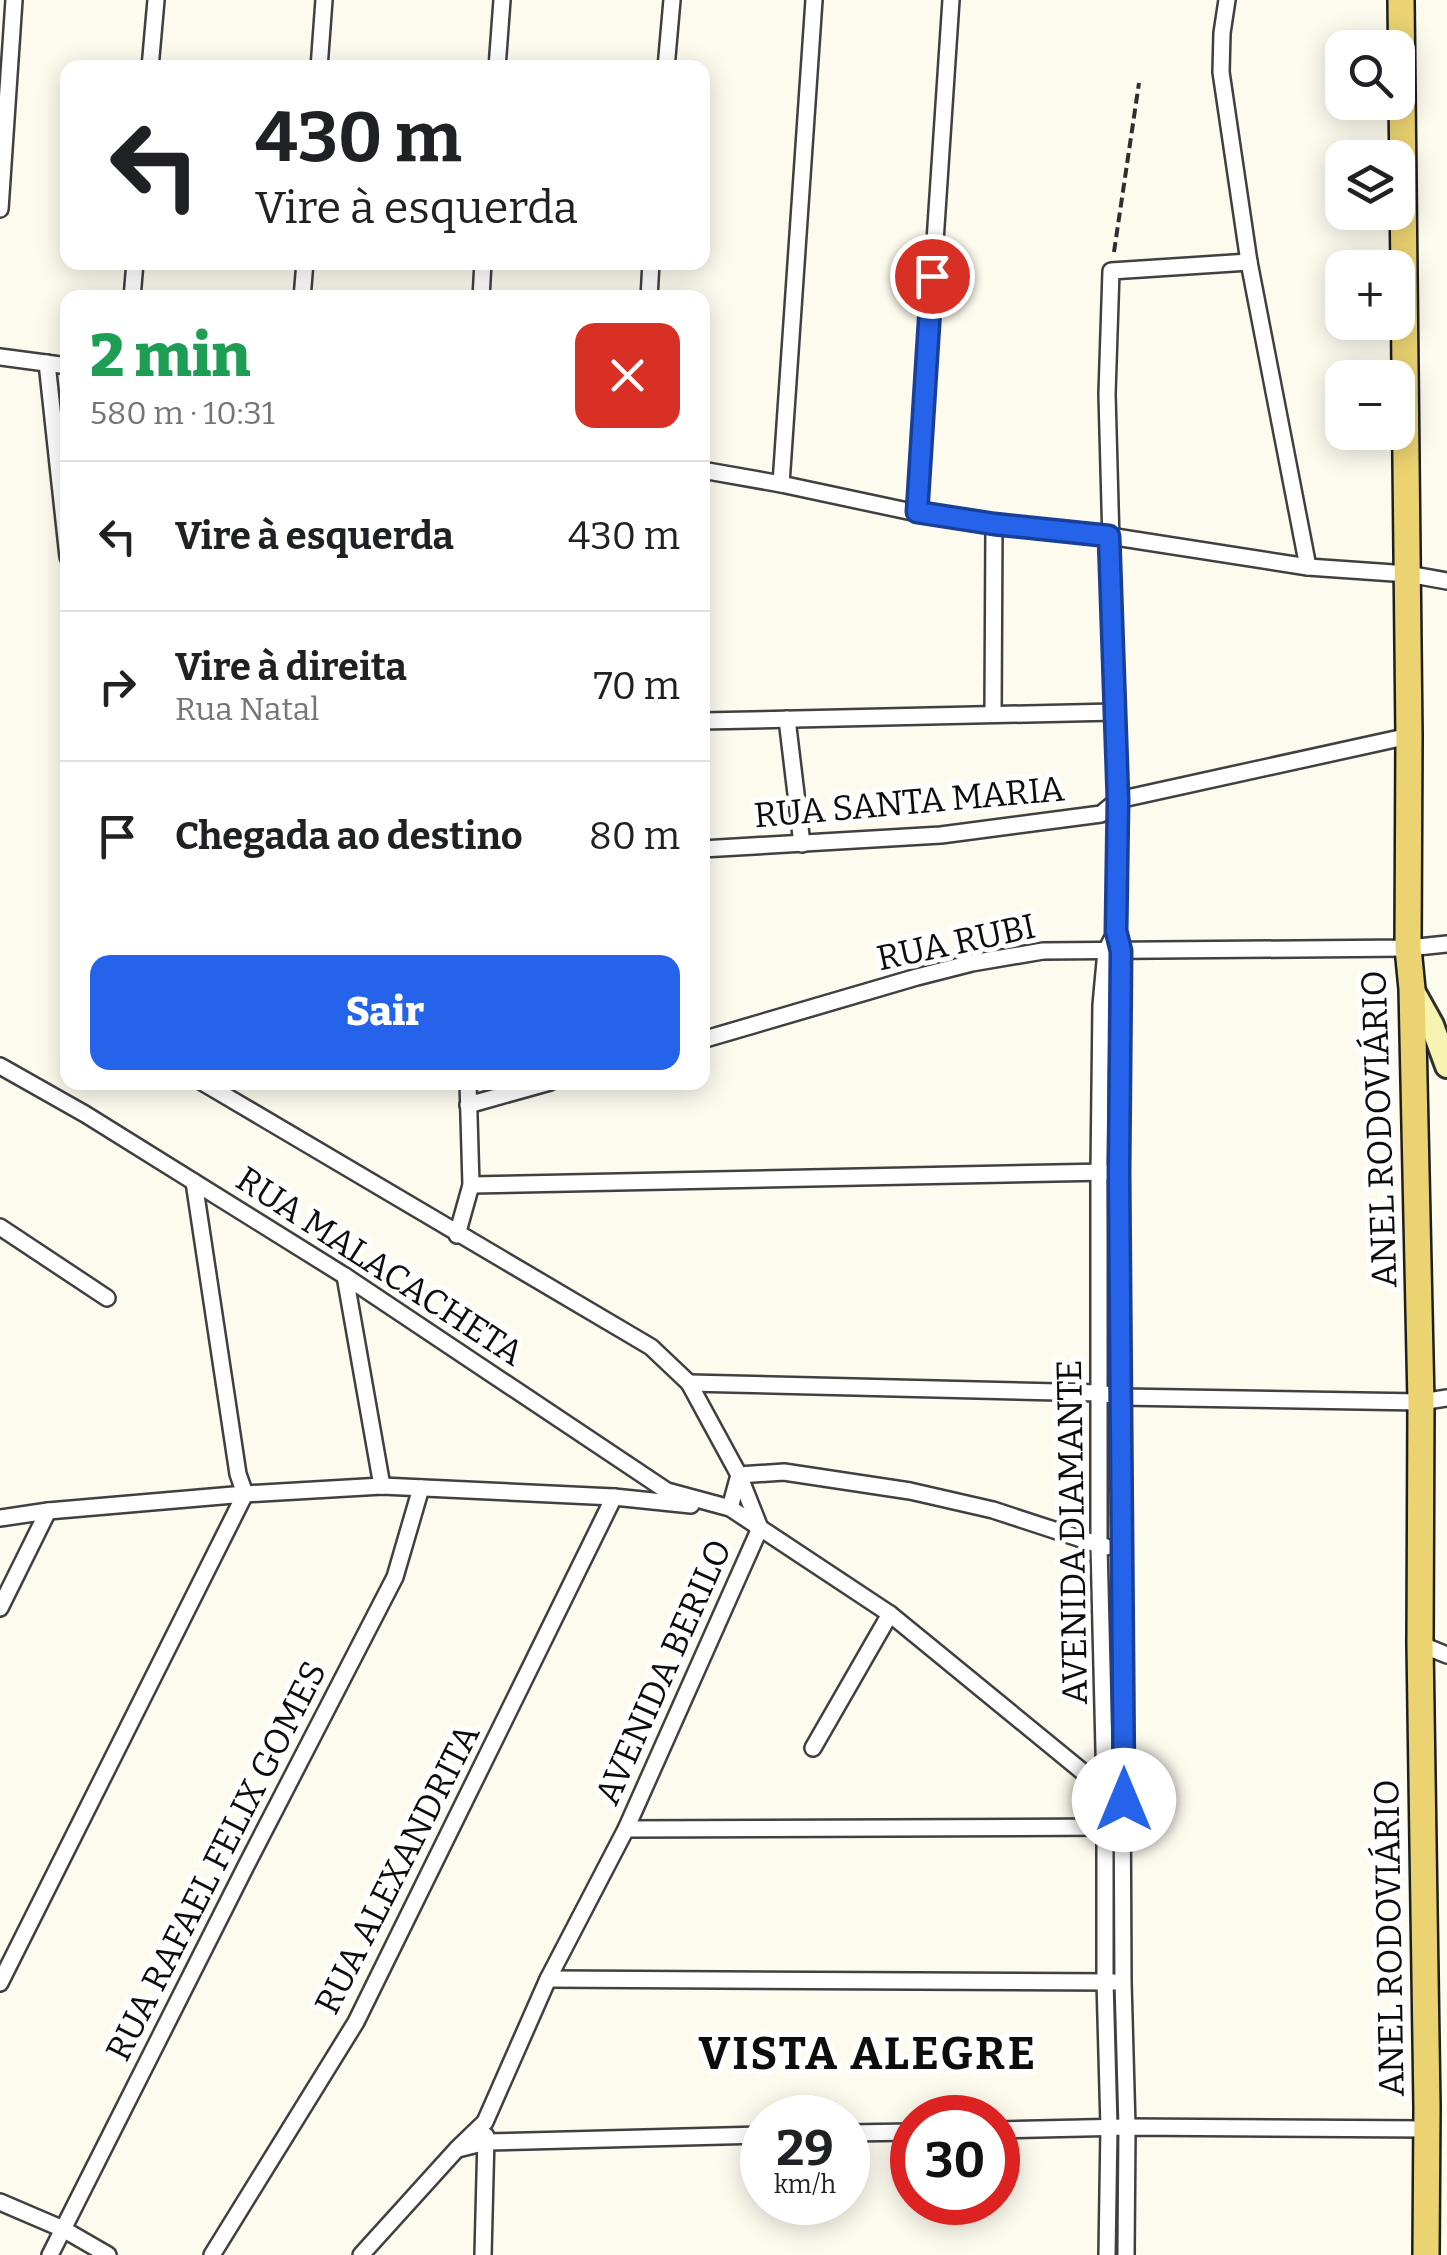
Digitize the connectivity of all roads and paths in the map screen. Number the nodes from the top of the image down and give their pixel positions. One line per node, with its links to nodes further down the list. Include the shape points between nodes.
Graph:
1 (14, 0): 15 (street)
2 (156, 0): 10 (street)
3 (324, 0): 11 (street)
4 (502, 0): 12 (street)
5 (672, 0): 13 (street)
6 (814, 0): 23 (street)
7 (951, 0): 24 (street)
8 (1227, 0): 16 (street, via 1221,72)
9 (1401, 0): 28 (main road, ANEL RODOVIÁRIO)
10 (151, 60)
11 (320, 60)
12 (498, 60)
13 (667, 60)
14 (1139, 83): 17 (path)
15 (0, 209)
16 (1249, 262): 17 (street); 27 (street)
17 (1112, 272): 26 (street, AVENIDA DIAMANTE)
18 (0, 357): 19 (street)
19 (47, 363): 20 (street); 22 (street)
20 (60, 365)
21 (710, 471): 23 (street)
22 (60, 483)
23 (781, 484): 24 (street)
24 (917, 512): 25 (street)
25 (994, 524): 26 (street); 31 (street)
26 (1109, 536): 27 (street); 30 (street, AVENIDA DIAMANTE)
27 (1308, 567): 28 (street)
28 (1408, 574): 29 (street); 34 (main road, ANEL RODOVIÁRIO)
29 (1447, 581)
30 (1115, 712): 31 (street); 35 (street, AVENIDA DIAMANTE)
31 (993, 714): 32 (street)
32 (787, 719): 33 (street); 36 (street)
33 (710, 721)
34 (1409, 736): 35 (street, RUA SANTA MARIA); 39 (main road, ANEL RODOVIÁRIO)
35 (1118, 800): 36 (street, RUA SANTA MARIA, via 1101,814); 40 (street, AVENIDA DIAMANTE)
36 (802, 844): 37 (street, RUA SANTA MARIA)
37 (710, 850)
38 (1447, 944): 39 (street, RUA RUBI)
39 (1408, 948): 40 (street, RUA RUBI); 41 (main road, ANEL RODOVIÁRIO)
40 (1113, 951): 42 (street, RUA RUBI, via 1044,951 972,963); 49 (street, AVENIDA DIAMANTE, via 1101,1005); 50 (street, AVENIDA DIAMANTE)
41 (1412, 989): 44 (street); 60 (main road, ANEL RODOVIÁRIO)
42 (710, 1038)
43 (0, 1066): 51 (street, RUA MALACACHETA)
44 (1447, 1066)
45 (215, 1090): 54 (street, AVENIDA BERILO)
46 (468, 1090): 48 (street)
47 (521, 1090): 48 (street)
48 (468, 1105): 52 (street)
49 (1100, 1172): 50 (street); 52 (street); 58 (street, AVENIDA DIAMANTE)
50 (1119, 1172): 59 (street, AVENIDA DIAMANTE)
51 (194, 1182): 55 (street, RUA MALACACHETA); 64 (street)
52 (471, 1185): 54 (street)
53 (0, 1226): 56 (street)
54 (458, 1235): 57 (street, AVENIDA BERILO, via 651,1347)
55 (345, 1276): 62 (street); 66 (street, RUA MALACACHETA, via 667,1490)
56 (107, 1298)
57 (689, 1383): 58 (street); 61 (street, AVENIDA BERILO)
58 (1100, 1393): 59 (street); 70 (street, AVENIDA DIAMANTE)
59 (1121, 1397): 60 (street); 71 (street, AVENIDA DIAMANTE)
60 (1434, 1400): 74 (main road, ANEL RODOVIÁRIO)
61 (739, 1475): 66 (street); 69 (street, AVENIDA BERILO); 70 (street, via 784,1472 910,1492 992,1510)
62 (382, 1486): 63 (street); 64 (street)
63 (420, 1488): 65 (street); 95 (street, RUA RAFAEL FELIX GOMES, via 396,1577)
64 (245, 1494): 67 (street); 85 (street)
65 (614, 1498): 66 (street); 98 (street, RUA ALEXANDRITA, via 356,2022)
66 (730, 1508): 69 (street)
67 (48, 1511): 68 (street); 72 (street)
68 (0, 1518)
69 (760, 1528): 73 (street); 81 (street, AVENIDA BERILO)
70 (1100, 1546): 71 (street); 77 (street, AVENIDA DIAMANTE)
71 (1122, 1549): 78 (street, AVENIDA DIAMANTE)
72 (0, 1608)
73 (890, 1614): 76 (street); 77 (street)
74 (1420, 1644): 75 (street); 86 (main road, ANEL RODOVIÁRIO)
75 (1447, 1655)
76 (813, 1748)
77 (1105, 1790): 78 (street); 80 (street, AVENIDA DIAMANTE)
78 (1124, 1800): 79 (street, AVENIDA DIAMANTE)
79 (1123, 1826): 80 (street); 84 (street, AVENIDA DIAMANTE)
80 (1105, 1827): 81 (street); 83 (street, AVENIDA DIAMANTE)
81 (626, 1829): 82 (street, AVENIDA BERILO)
82 (548, 1979): 83 (street); 87 (street, AVENIDA BERILO)
83 (1105, 1982): 84 (street); 88 (street, AVENIDA DIAMANTE)
84 (1122, 1982): 89 (street, AVENIDA DIAMANTE)
85 (0, 1983)
86 (1433, 2114): 89 (street); 103 (main road, ANEL RODOVIÁRIO)
87 (485, 2122): 92 (street); 93 (street, AVENIDA BERILO)
88 (1109, 2127): 89 (street); 90 (street); 101 (street, AVENIDA DIAMANTE)
89 (1127, 2127): 102 (street, AVENIDA DIAMANTE)
90 (1020, 2129)
91 (740, 2136): 92 (street)
92 (486, 2142): 93 (street); 100 (street)
93 (457, 2150): 99 (street, AVENIDA BERILO)
94 (0, 2202): 95 (street)
95 (63, 2229): 96 (street, RUA RAFAEL FELIX GOMES); 97 (street)
96 (50, 2255)
97 (108, 2255)
98 (212, 2255)
99 (361, 2255)
100 (483, 2255)
101 (1107, 2255)
102 (1126, 2255)
103 (1426, 2255)

